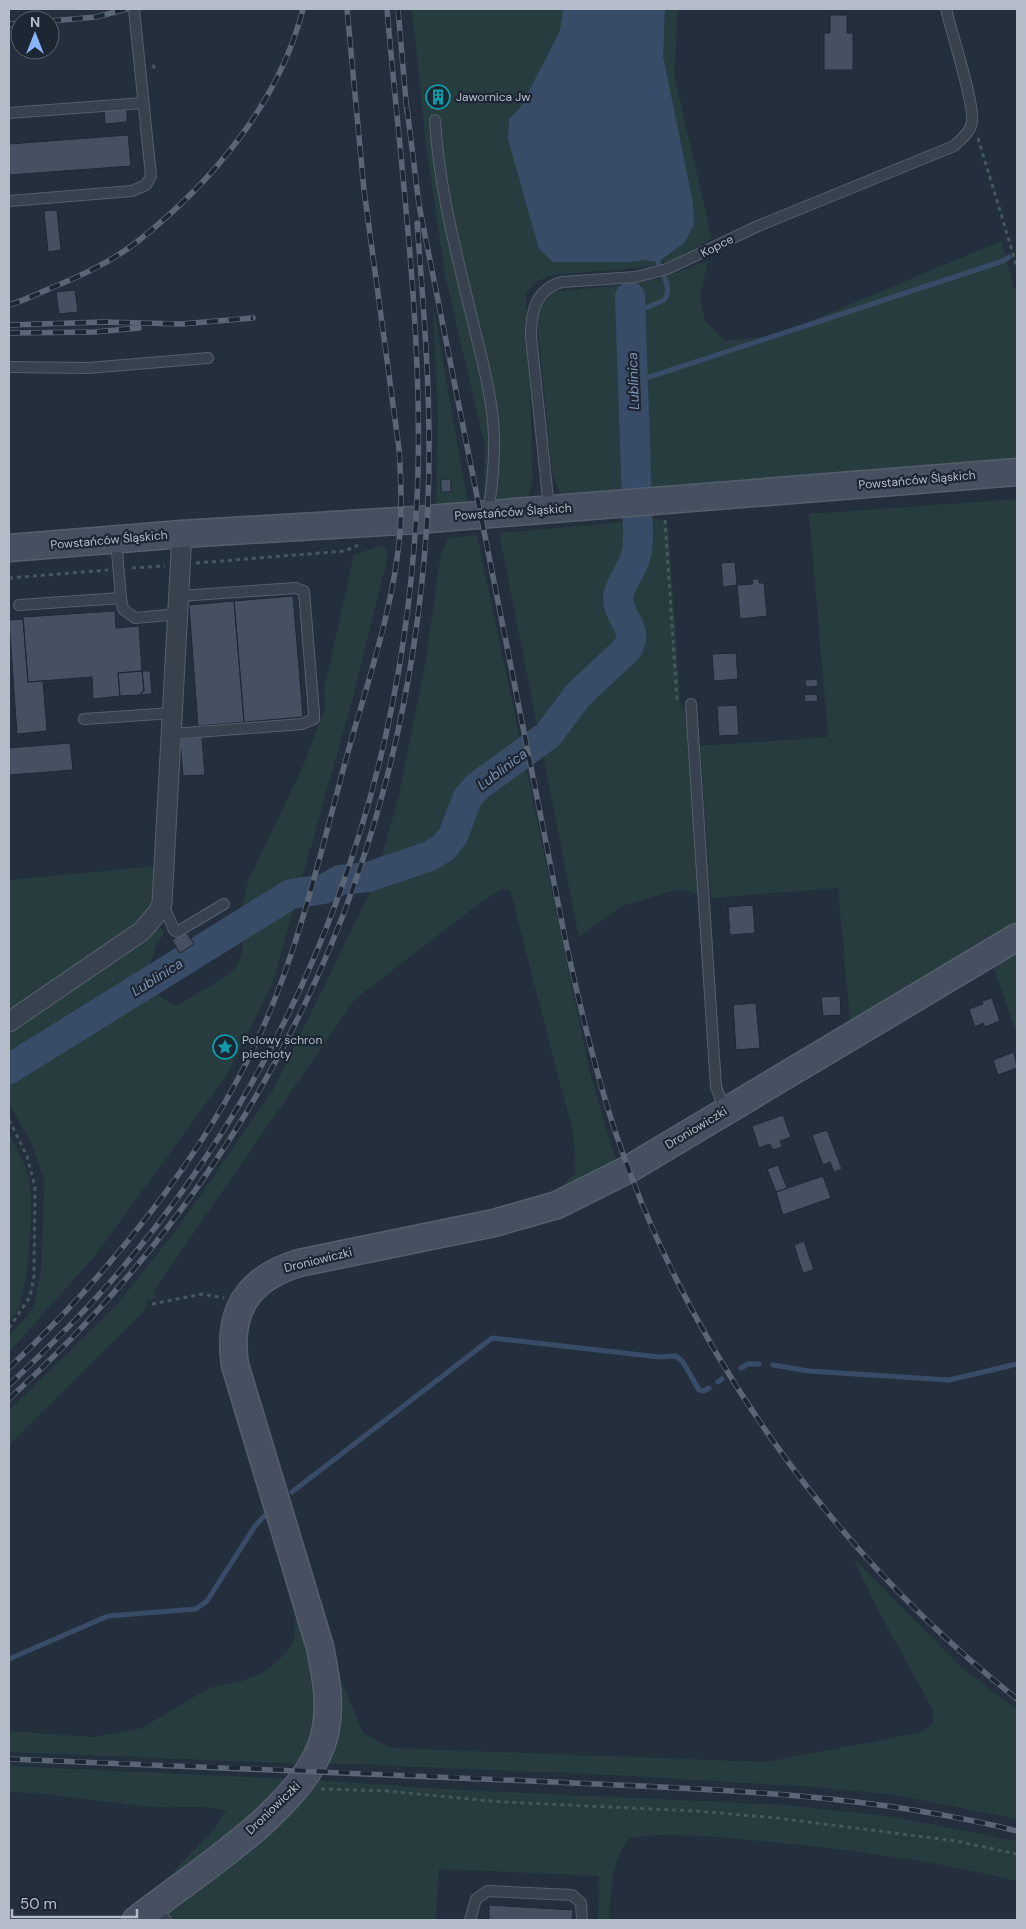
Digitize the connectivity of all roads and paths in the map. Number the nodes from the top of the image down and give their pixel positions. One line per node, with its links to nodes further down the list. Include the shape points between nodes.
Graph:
1 (134, 9): 3 (lane)
2 (946, 9): 6 (lane, via 970,100)
3 (143, 104): 4 (lane); 7 (lane, via 151,176 146,185 132,191)
4 (9, 113)
5 (434, 120): 14 (lane, via 445,208 483,361 493,421 494,466)
6 (972, 122): 8 (path); 13 (lane, Kopce, via 962,138 944,151 758,226 667,269 636,277 552,285 537,300 531,321)
7 (9, 201)
8 (1017, 266)
9 (208, 358): 10 (lane, via 88,368)
10 (9, 367)
11 (1017, 472): 12 (street, Powstańców Śląskich)
12 (661, 500): 13 (street, Powstańców Śląskich); 21 (path, via 677,699)
13 (549, 509): 14 (street, Powstańców Śląskich)
14 (488, 514): 15 (street, Powstańców Śląskich)
15 (182, 534): 16 (street, Powstańców Śląskich); 20 (street)
16 (116, 540): 17 (street, Powstańców Śląskich); 18 (lane)
17 (9, 548)
18 (121, 598): 19 (lane); 20 (lane, via 123,609 135,618)
19 (19, 605)
20 (178, 605): 22 (street); 24 (lane, via 296,588 304,591 314,719 302,724)
21 (691, 704): 29 (lane, via 716,1087)
22 (173, 713): 23 (lane); 24 (street)
23 (84, 719)
24 (172, 734): 25 (street)
25 (162, 903): 26 (lane, via 177,932); 28 (street, via 142,931)
26 (224, 904)
27 (1017, 937): 29 (street, Droniowiczki)
28 (9, 1022)
29 (725, 1110): 31 (street, Droniowiczki, via 629,1169 558,1206 494,1223 284,1267 256,1285)
30 (9, 1120): 33 (path, via 27,1156 35,1187 32,1290 20,1315)
31 (242, 1302): 32 (path, via 202,1294); 36 (street, Droniowiczki, via 232,1335 235,1365 318,1638 328,1685 326,1724 320,1750 310,1771 286,1799)
32 (152, 1304)
33 (9, 1328)
34 (317, 1791): 35 (path, via 326,1788 386,1791 502,1802 722,1813 894,1832)
35 (1017, 1854)
36 (151, 1916)
37 (470, 1920): 38 (lane, via 476,1899 488,1891 572,1895 581,1903)
38 (582, 1920)

